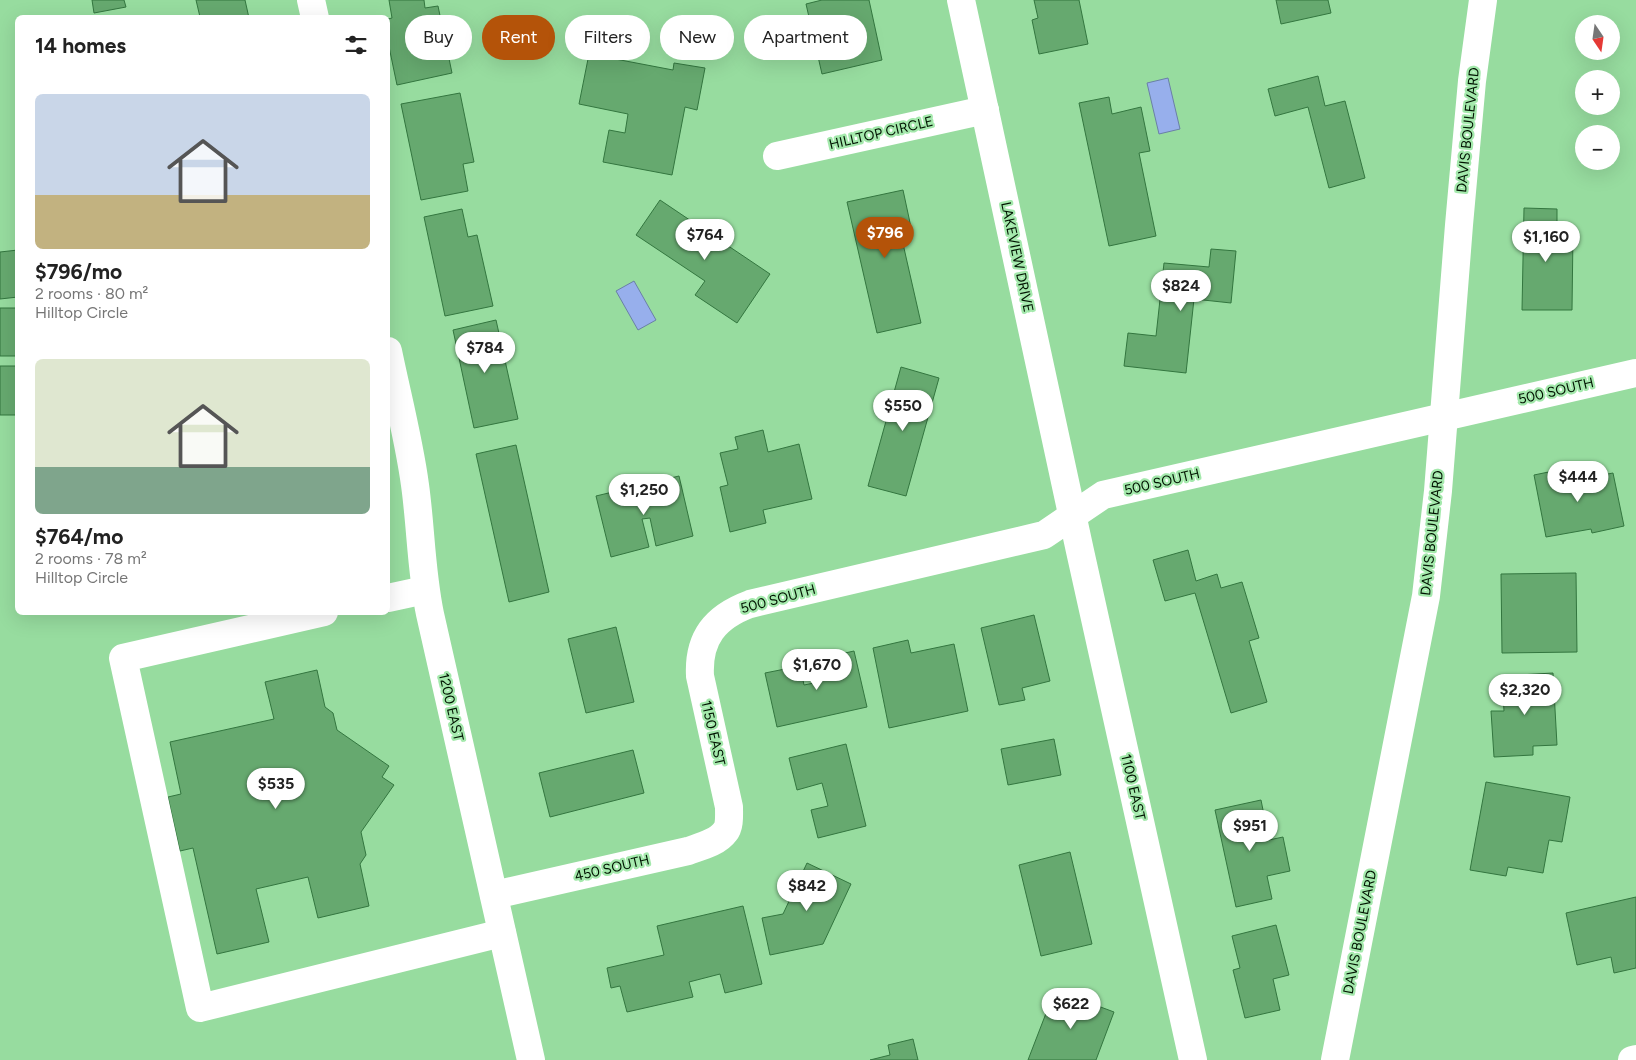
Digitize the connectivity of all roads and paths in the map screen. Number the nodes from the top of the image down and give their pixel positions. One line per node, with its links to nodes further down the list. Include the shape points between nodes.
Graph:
1 (311, 0): 4 (street)
2 (961, 0): 5 (street, LAKEVIEW DRIVE)
3 (1483, 0): 9 (street, DAVIS BOULEVARD, via 1472,81)
4 (314, 15)
5 (985, 110): 6 (street, HILLTOP CIRCLE); 10 (street, LAKEVIEW DRIVE)
6 (777, 156)
7 (390, 361): 11 (street, 1200 EAST, via 415,485)
8 (1636, 373): 9 (street, 500 SOUTH)
9 (1444, 418): 10 (street, 500 SOUTH, via 1102,496); 20 (street, DAVIS BOULEVARD, via 1426,596)
10 (1072, 515): 14 (street, 500 SOUTH, via 1044,535 750,604 726,615); 19 (street, 1100 EAST)
11 (425, 590): 12 (street); 16 (street, 1200 EAST)
12 (390, 598)
13 (311, 615): 17 (street, via 123,658 200,1008)
14 (708, 635): 15 (street, 1150 EAST, via 699,662 700,676 726,793 729,820)
15 (726, 832): 16 (street, 450 SOUTH, via 688,851)
16 (494, 895): 17 (street, 1200 EAST)
17 (502, 933): 18 (street, 1200 EAST)
18 (531, 1060)
19 (1193, 1060)
20 (1335, 1060)

